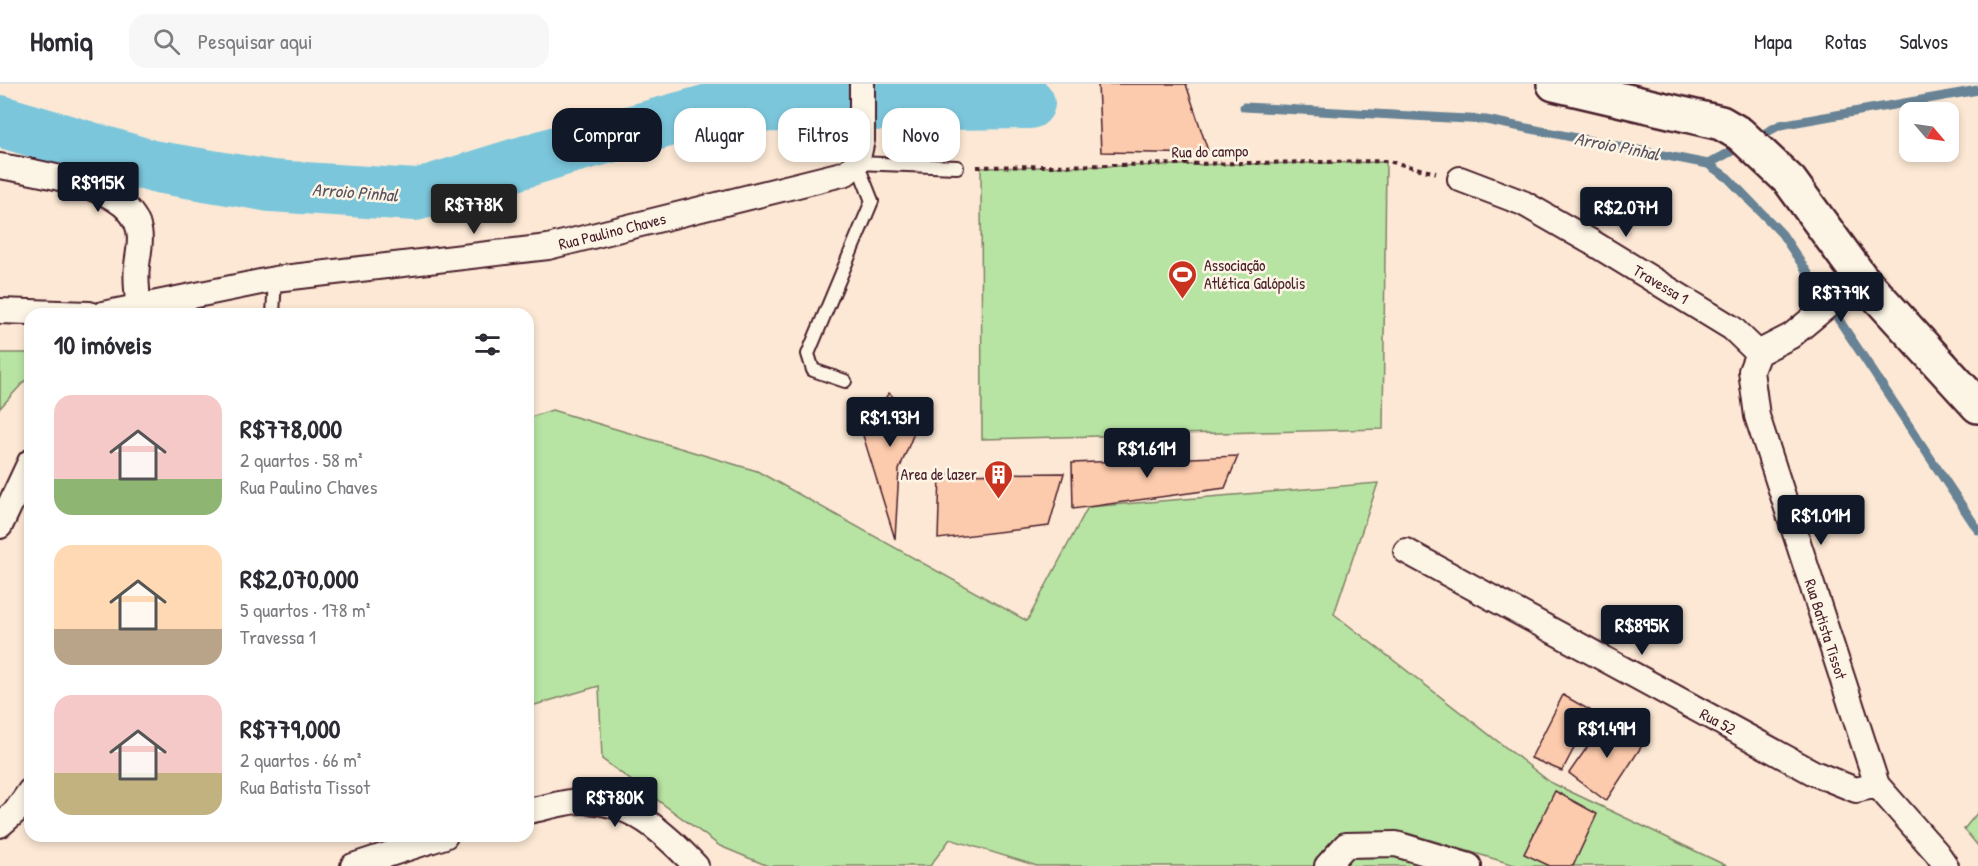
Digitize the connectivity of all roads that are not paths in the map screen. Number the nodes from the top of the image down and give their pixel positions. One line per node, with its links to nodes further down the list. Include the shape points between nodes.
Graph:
1 (862, 84): 3 (street)
2 (1554, 84): 11 (street, via 1721,123 1740,134 1790,181)
3 (861, 108)
4 (870, 153): 8 (lane)
5 (853, 162): 10 (street, Rua Paulino Chaves, via 846,173 548,247)
6 (863, 162): 18 (lane, via 872,201 808,354 813,370)
7 (0, 166): 12 (street, via 109,194 129,210 139,226 141,242)
8 (957, 167)
9 (1460, 179): 17 (street, Travessa 1, via 1523,203 1593,243 1732,328)
10 (275, 279): 12 (street, Rua Paulino Chaves); 14 (lane)
11 (1853, 286): 17 (street, via 1791,336); 19 (street)
12 (138, 307): 13 (street, Rua Paulino Chaves)
13 (133, 308)
14 (273, 308)
15 (0, 311): 16 (street)
16 (24, 312)
17 (1758, 352): 23 (street, Rua Batista Tissot, via 1751,371 1757,416)
18 (845, 381)
19 (1978, 405)
20 (24, 475): 21 (street)
21 (0, 526)
22 (1406, 552): 23 (street, Rua 52, via 1814,773 1856,790)
23 (1877, 785): 32 (street)
24 (24, 800): 26 (street)
25 (534, 810): 29 (street, via 582,801 620,806 662,831)
26 (0, 825)
27 (427, 842): 28 (street)
28 (353, 866)
29 (696, 866)
30 (1327, 866): 31 (street, via 1346,845 1396,844)
31 (1469, 866)
32 (1946, 866)

